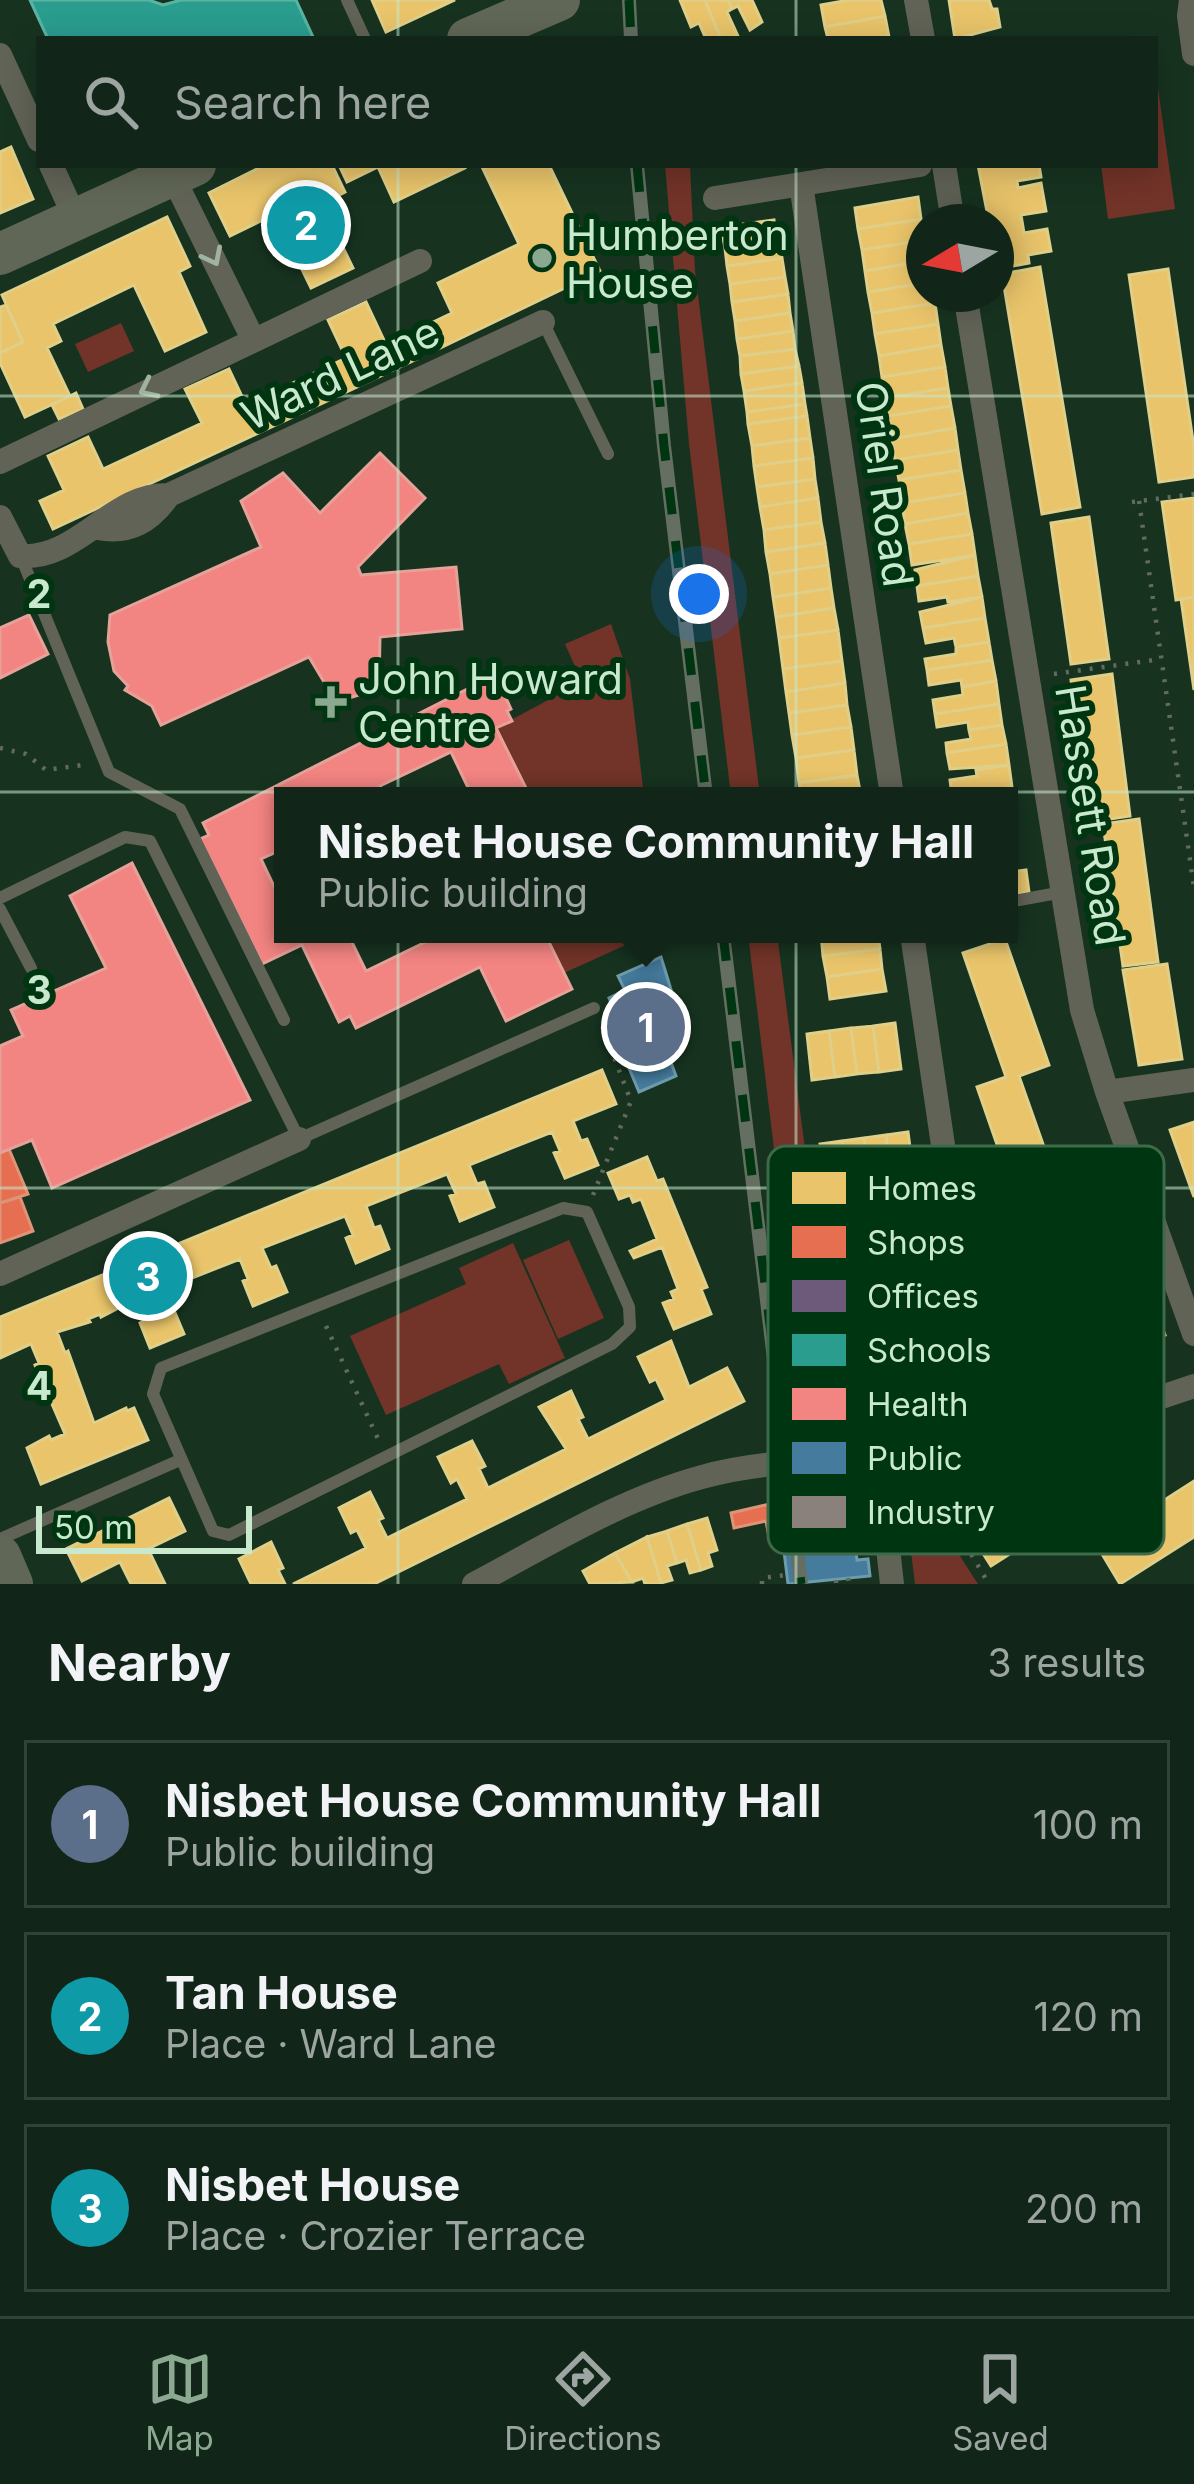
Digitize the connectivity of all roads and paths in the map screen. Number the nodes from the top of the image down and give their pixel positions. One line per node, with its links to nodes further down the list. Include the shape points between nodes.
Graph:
1 (347, 0): 5 (lane)
2 (916, 0): 7 (street)
3 (1191, 0): 8 (street)
4 (536, 4): 6 (highway)
5 (364, 36)
6 (474, 36)
7 (922, 36)
8 (1194, 54)
9 (0, 55): 10 (street)
10 (36, 133)
11 (52, 168): 18 (street)
12 (901, 168): 15 (street)
13 (944, 168): 17 (street)
14 (183, 170): 18 (highway); 23 (street, one-way to 23)
15 (801, 184): 16 (street); 33 (street, Oriel Road)
16 (716, 199)
17 (950, 204)
18 (76, 220): 19 (highway)
19 (0, 254)
20 (420, 261): 23 (street, Ward Lane)
21 (968, 312): 30 (street, Hassett Road)
22 (543, 322): 24 (lane); 28 (street, Ward Lane, via 170,495 157,514 119,532 98,527)
23 (254, 339): 25 (street, Ward Lane, one-way to 25)
24 (608, 454)
25 (0, 462)
26 (1194, 494): 29 (path, via 1136,501)
27 (0, 517): 28 (street)
28 (27, 557): 32 (lane)
29 (1162, 659): 30 (path); 34 (path)
30 (1029, 677): 35 (street, Hassett Road)
31 (0, 748): 32 (path, via 46,770)
32 (105, 760): 42 (lane, via 109,772 180,809)
33 (891, 787)
34 (1194, 888)
35 (1063, 892): 37 (lane); 44 (street, Hassett Road, via 1082,1010)
36 (0, 898): 45 (lane, via 125,837 150,841)
37 (1018, 900)
38 (0, 909): 40 (lane)
39 (913, 943): 46 (street)
40 (31, 968)
41 (594, 1008): 45 (lane); 48 (path, via 631,1102)
42 (284, 1021)
43 (1194, 1080): 44 (street)
44 (1107, 1093): 47 (street, Hassett Road)
45 (299, 1139): 50 (street)
46 (939, 1146)
47 (1126, 1146)
48 (587, 1212): 51 (lane, via 563,1208); 55 (lane, via 630,1328)
49 (1164, 1251): 52 (street, Hassett Road)
50 (0, 1274)
51 (317, 1305): 55 (path); 56 (lane, via 161,1368 153,1394)
52 (1194, 1334)
53 (1194, 1385): 54 (street)
54 (1164, 1395)
55 (386, 1457): 56 (lane, via 229,1535 213,1531)
56 (180, 1460): 58 (lane)
57 (768, 1466): 65 (street, via 654,1492)
58 (0, 1539)
59 (890, 1554): 67 (street)
60 (971, 1554): 68 (path)
61 (0, 1556): 64 (highway)
62 (787, 1575): 63 (path)
63 (774, 1580): 66 (path)
64 (12, 1584)
65 (474, 1584)
66 (763, 1584)
67 (892, 1584)
68 (989, 1584)

